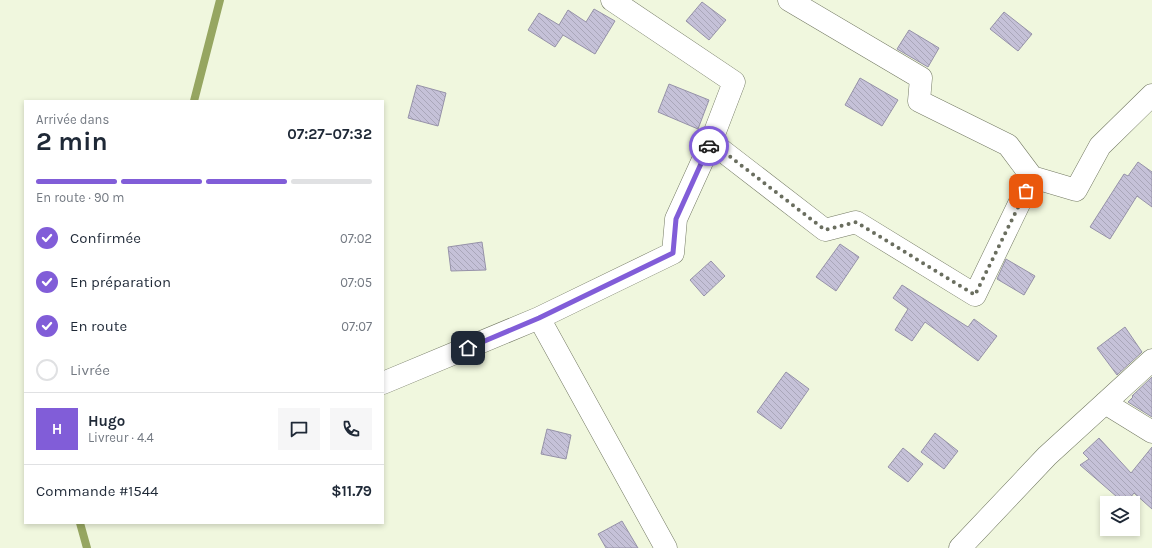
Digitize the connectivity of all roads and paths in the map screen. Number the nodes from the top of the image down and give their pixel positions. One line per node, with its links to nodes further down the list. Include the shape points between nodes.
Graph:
1 (612, 0): 4 (lane, via 734,82)
2 (789, 0): 5 (lane, via 921,78 919,101 1008,145)
3 (1152, 95): 5 (lane, via 1100,146 1076,190)
4 (711, 142): 5 (lane, via 825,230 856,222 975,295); 6 (lane, via 676,219 673,253)
5 (1032, 178)
6 (539, 318): 8 (lane); 11 (lane)
7 (1152, 360): 9 (lane)
8 (384, 383)
9 (1105, 403): 10 (lane); 12 (lane, via 1047,456)
10 (1152, 432)
11 (666, 548)
12 (960, 548)

